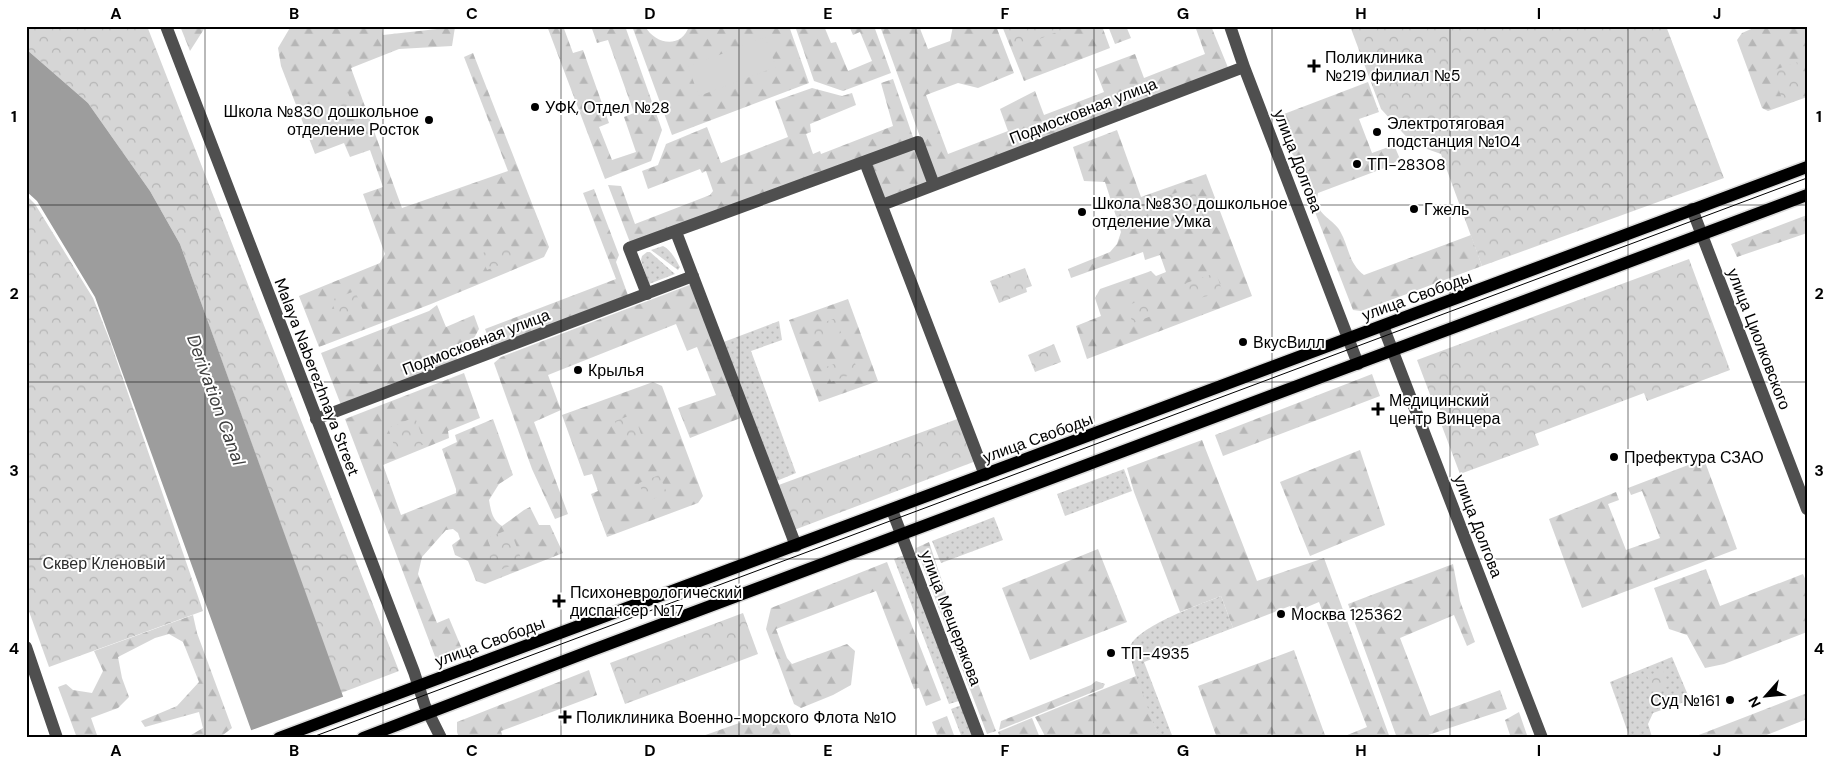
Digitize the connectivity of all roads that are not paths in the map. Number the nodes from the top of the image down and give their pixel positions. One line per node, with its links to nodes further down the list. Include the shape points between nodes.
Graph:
1 (166, 26): 18 (street, Malaya Naberezhnaya Street)
2 (1230, 26): 3 (street, улица Долгова)
3 (1244, 68): 6 (street, Подмосковная улица); 15 (street, улица Долгова)
4 (865, 162): 6 (street, via 918,142); 8 (street); 10 (street)
5 (1807, 167): 9 (main road, улица Свободы)
6 (934, 185): 8 (street, Подмосковная улица)
7 (1807, 195): 11 (main road)
8 (882, 205): 19 (street)
9 (1692, 209): 11 (street, улица Циолковского); 14 (main road, улица Свободы)
10 (676, 232): 12 (street); 13 (street, via 629,248)
11 (1702, 234): 16 (main road); 20 (street, улица Циолковского)
12 (693, 276): 13 (street, Подмосковная улица); 23 (street)
13 (647, 294): 18 (street, Подмосковная улица)
14 (1383, 326): 15 (main road, улица Свободы); 16 (street, улица Долгова)
15 (1348, 339): 17 (street, улица Долгова); 19 (main road, улица Свободы)
16 (1392, 351): 17 (main road); 32 (street, улица Долгова)
17 (1358, 364): 22 (main road)
18 (316, 419): 25 (street, Malaya Naberezhnaya Street)
19 (985, 475): 21 (main road, улица Свободы)
20 (1807, 509)
21 (892, 510): 22 (street, улица Мещерякова); 23 (main road, улица Свободы)
22 (901, 535): 26 (main road); 31 (street, улица Мещерякова)
23 (796, 546): 25 (main road, улица Свободы)
24 (26, 648): 27 (street)
25 (419, 686): 26 (street, Malaya Naberezhnaya Street); 28 (main road, улица Свободы)
26 (428, 712): 29 (main road); 30 (street, Malaya Naberezhnaya Street)
27 (57, 738)
28 (279, 738)
29 (363, 738)
30 (441, 738)
31 (979, 738)
32 (1542, 738)

